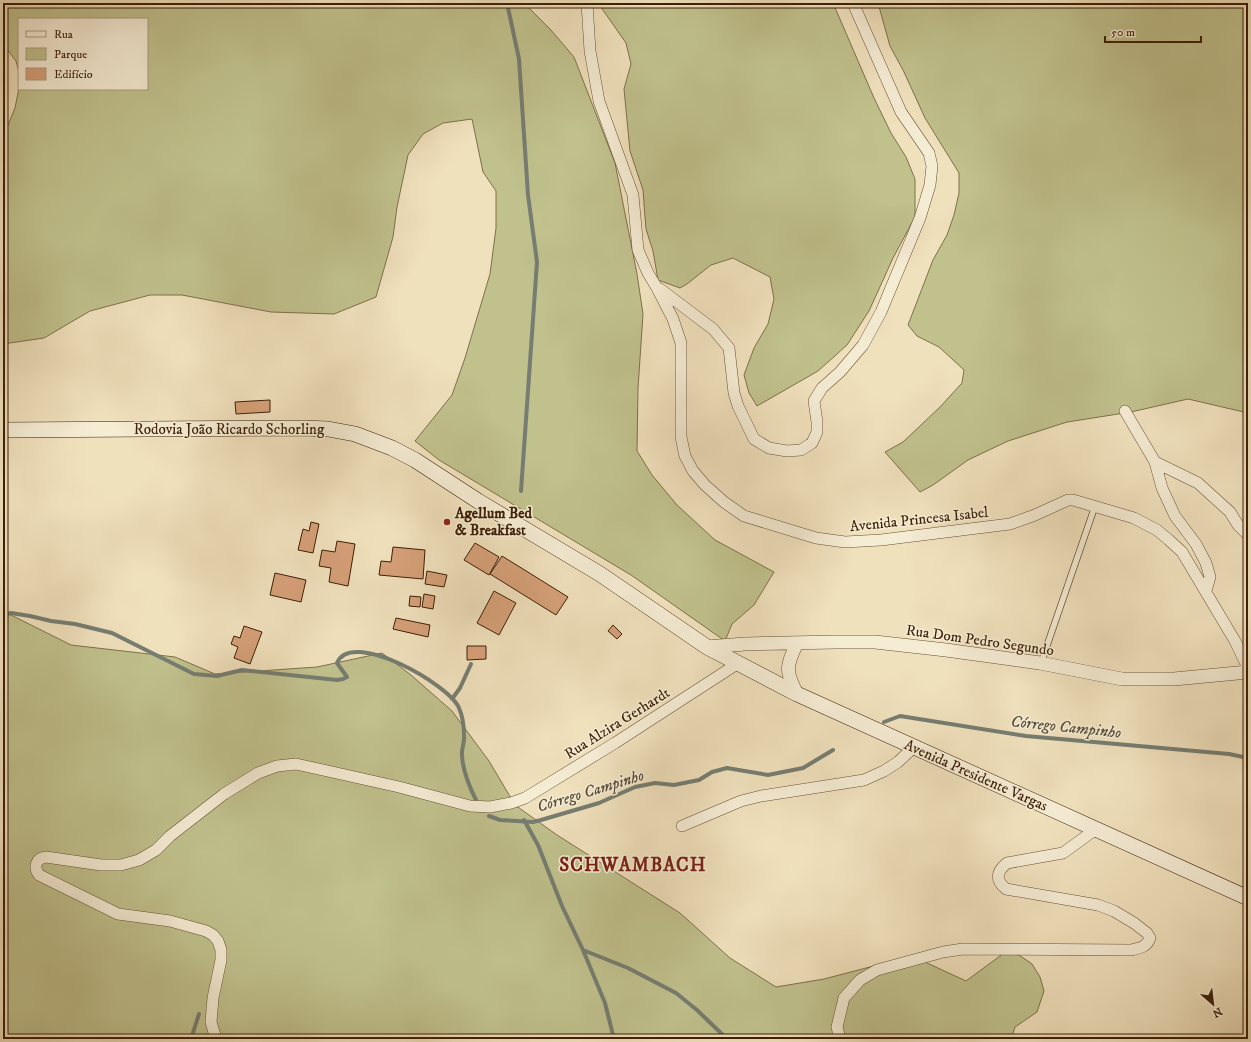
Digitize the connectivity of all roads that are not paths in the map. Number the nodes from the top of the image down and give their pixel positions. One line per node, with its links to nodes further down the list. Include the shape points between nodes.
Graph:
1 (587, 3): 3 (street, Avenida Princesa Isabel, via 590,51 600,101 632,195 638,250)
2 (853, 3): 3 (street, Avenida Princesa Isabel, via 901,112 928,153 932,166 930,185 920,218 881,312 863,345 822,388 814,401 817,432 812,443 800,450 787,451 769,448 754,439 734,393 729,348 713,329)
3 (658, 288): 7 (street, Avenida Princesa Isabel, via 673,319 680,344 681,437 685,456 705,485 744,516 816,538 844,542 881,540 1010,524 1068,500)
4 (1125, 411): 6 (street)
5 (3, 430): 11 (main road, Rodovia João Ricardo Schorling, via 303,428 355,434 415,460 600,574)
6 (1155, 462): 8 (street, via 1198,483 1230,512); 9 (street, via 1162,488 1175,516 1196,544 1206,563 1210,577)
7 (1095, 506): 9 (street, Avenida Princesa Isabel, via 1134,518 1157,530 1182,552); 12 (lane)
8 (1248, 535)
9 (1206, 591): 14 (street, Avenida Princesa Isabel)
10 (797, 643): 11 (street, Rua Dom Pedro Segundo); 12 (street, Rua Dom Pedro Segundo, via 875,642); 16 (street, via 790,657 788,675)
11 (707, 648): 13 (main road, Avenida Presidente Vargas)
12 (1040, 663): 15 (street, Rua Dom Pedro Segundo, via 1122,679 1174,679)
13 (737, 664): 16 (main road, Avenida Presidente Vargas); 21 (street, Rua Alzira Gerhardt, via 615,743 525,798 511,803 490,807 470,806 296,764 277,766 258,773 224,794 156,850 140,860 121,865 101,865 46,857 38,860 35,869 39,875 118,914 170,921 213,935 221,950 213,998 212,1022)
14 (1248, 668)
15 (1248, 672)
16 (798, 694): 17 (main road, Avenida Presidente Vargas)
17 (914, 747): 18 (street, via 898,762 864,780 741,801); 19 (main road, Avenida Presidente Vargas)
18 (682, 826)
19 (1096, 829): 20 (main road, Avenida Presidente Vargas); 22 (street, via 1062,853 1007,863 998,874 998,880 1006,889 1114,911 1147,933 1150,938 1146,944 1131,950 963,949 877,970 860,980 844,998 837,1027)
20 (1248, 898)
21 (216, 1039)
22 (840, 1039)

